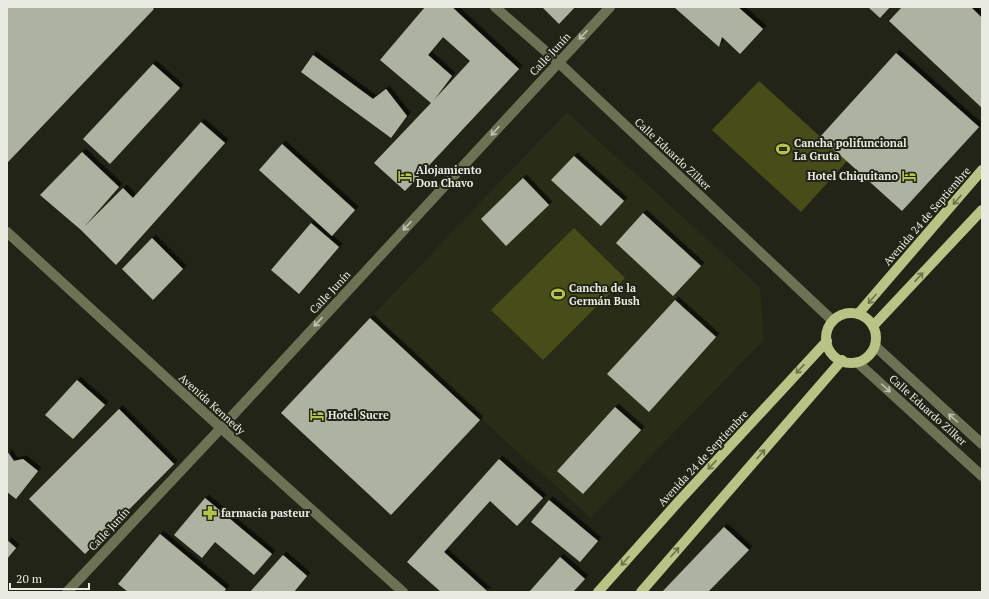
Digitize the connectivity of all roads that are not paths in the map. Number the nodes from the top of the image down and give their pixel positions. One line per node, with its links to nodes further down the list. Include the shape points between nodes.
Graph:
1 (495, 7): 3 (street, Calle Eduardo Zilker)
2 (610, 7): 3 (street, Calle Junín, one-way to 3)
3 (558, 62): 8 (street, Calle Eduardo Zilker); 14 (street, Calle Junín, one-way to 14)
4 (982, 170): 7 (main road, Avenida 24 de Septiembre, one-way to 7)
5 (982, 210): 9 (main road, one-way to 5)
6 (7, 232): 14 (street, Avenida Kennedy)
7 (858, 314): 8 (main road, via 842,315); 9 (main road, via 865,317)
8 (833, 321): 10 (main road, Avenida 24 de Septiembre, via 828,330)
9 (873, 326): 11 (main road)
10 (827, 341): 12 (main road, via 831,352); 19 (main road, Avenida 24 de Septiembre, one-way to 19)
11 (875, 346): 13 (main road, via 865,359); 15 (street, Calle Eduardo Zilker, one-way to 11)
12 (842, 360): 13 (main road); 20 (main road, one-way to 12)
13 (857, 362): 16 (street, Calle Eduardo Zilker, one-way to 16)
14 (221, 428): 17 (street, Calle Junín); 18 (street, Avenida Kennedy)
15 (982, 444)
16 (982, 476)
17 (67, 592)
18 (403, 592)
19 (598, 592)
20 (641, 592)

